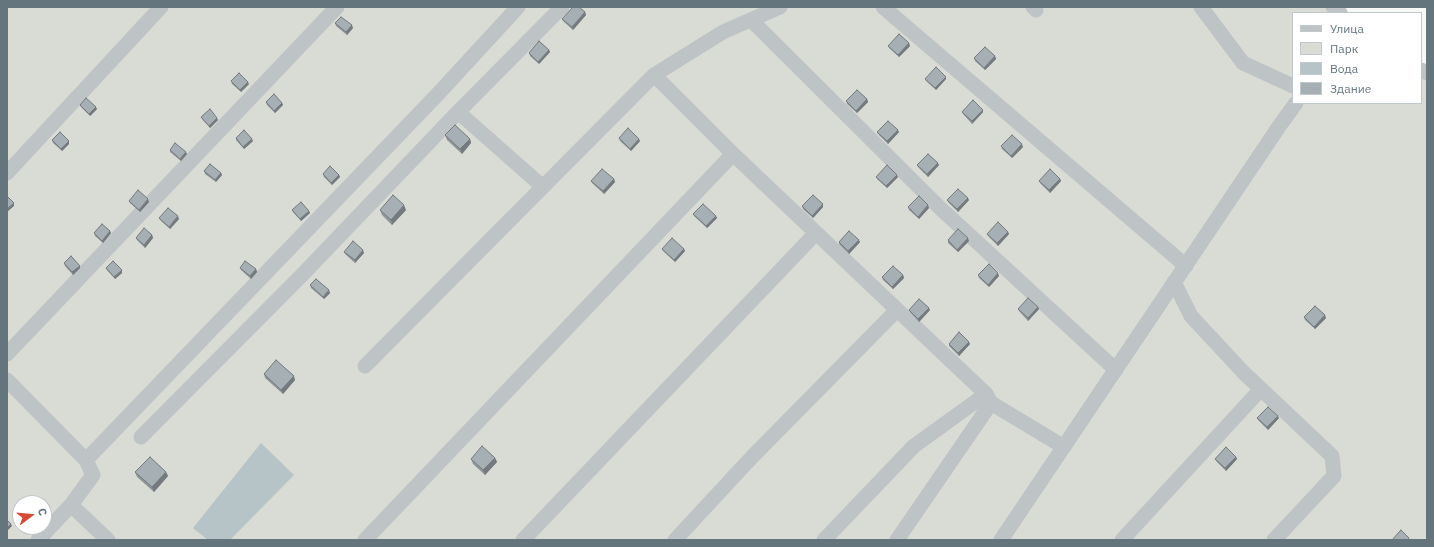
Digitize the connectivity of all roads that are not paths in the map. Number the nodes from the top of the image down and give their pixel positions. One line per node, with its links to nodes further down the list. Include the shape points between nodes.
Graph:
1 (160, 7): 14 (street)
2 (336, 7): 20 (street)
3 (518, 7): 28 (street, via 253,288)
4 (562, 7): 12 (street)
5 (780, 7): 8 (street)
6 (883, 7): 17 (street)
7 (1201, 7): 10 (street, via 1243,63)
8 (751, 20): 9 (street, via 723,32); 22 (street, via 940,208)
9 (654, 75): 13 (street); 15 (street)
10 (1292, 86)
11 (1295, 104): 17 (street)
12 (458, 112): 15 (street); 26 (street, via 303,274)
13 (733, 154): 16 (street); 32 (street)
14 (7, 173)
15 (543, 187): 21 (street)
16 (816, 232): 19 (street); 33 (street)
17 (1186, 266): 18 (street)
18 (1174, 282): 22 (street); 24 (street, via 1191,316)
19 (897, 310): 25 (street); 34 (street, via 752,457)
20 (7, 354)
21 (365, 366)
22 (1116, 370): 27 (street)
23 (7, 380): 28 (street)
24 (1260, 389): 38 (street); 39 (street, via 1332,456 1334,476)
25 (988, 398): 27 (street); 35 (street, via 914,446); 36 (street)
26 (141, 437)
27 (1064, 447): 37 (street)
28 (86, 460): 29 (street, via 93,475)
29 (71, 505): 30 (street); 31 (street)
30 (38, 540)
31 (108, 540)
32 (364, 540)
33 (523, 540)
34 (675, 540)
35 (824, 540)
36 (897, 540)
37 (1001, 540)
38 (1122, 540)
39 (1274, 540)

